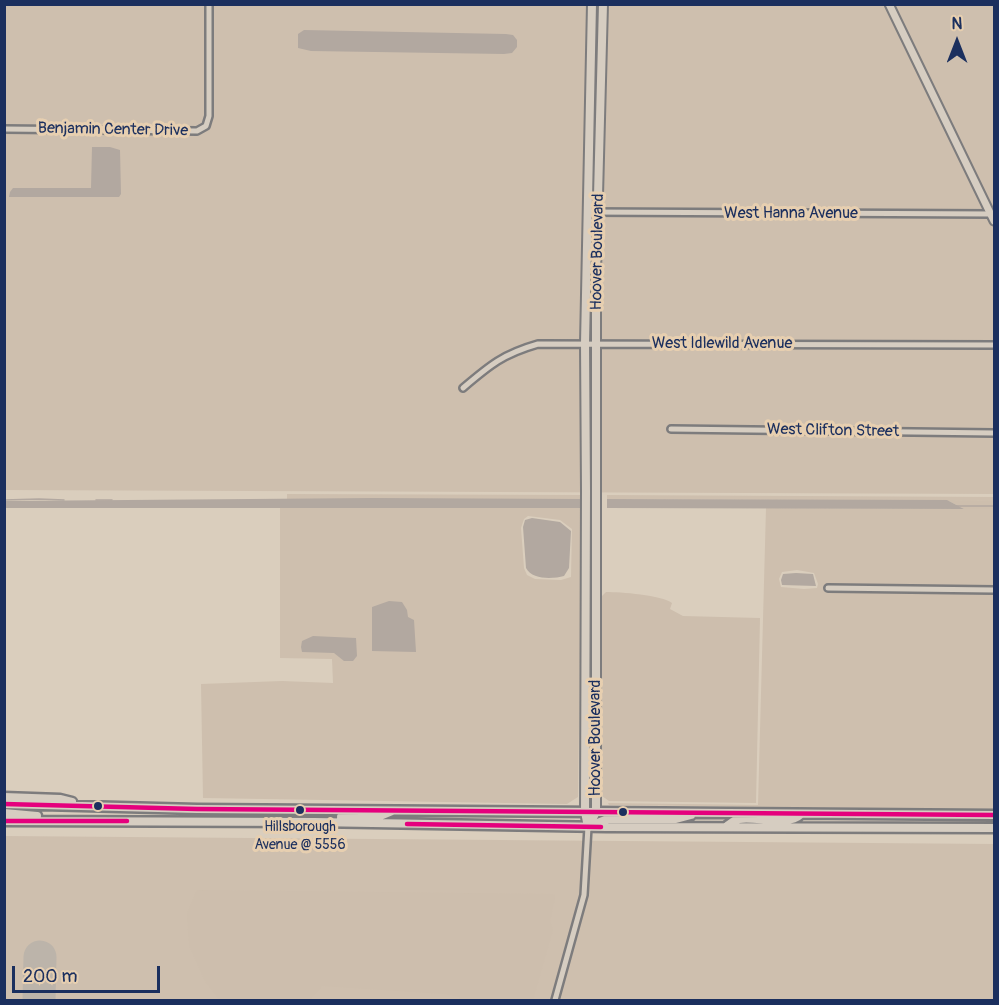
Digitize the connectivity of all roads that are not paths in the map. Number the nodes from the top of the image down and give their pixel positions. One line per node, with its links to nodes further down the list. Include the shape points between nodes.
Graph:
1 (209, 4): 5 (street, Benjamin Center Drive, via 206,126 197,131)
2 (592, 4): 6 (main road, Hoover Boulevard)
3 (603, 4): 7 (main road, Hoover Boulevard)
4 (889, 4): 8 (street)
5 (4, 129)
6 (587, 212): 7 (street, West Hanna Avenue); 9 (main road, Hoover Boulevard)
7 (598, 212): 8 (street, West Hanna Avenue); 10 (main road, Hoover Boulevard)
8 (993, 217)
9 (585, 343): 10 (street, West Idlewild Avenue); 12 (street, West Idlewild Avenue, via 538,344 519,350 493,362); 22 (main road, Hoover Boulevard)
10 (598, 344): 11 (street, West Idlewild Avenue); 23 (main road, Hoover Boulevard)
11 (994, 345)
12 (463, 388)
13 (671, 429): 14 (street, West Clifton Street)
14 (994, 433)
15 (828, 588): 16 (street)
16 (994, 590)
17 (4, 798): 19 (main road, via 60,799)
18 (4, 804): 19 (main road)
19 (84, 806): 20 (main road)
20 (238, 809): 21 (main road); 30 (main road, via 229,813 174,814 168,816)
21 (394, 810): 22 (main road); 31 (main road, via 380,816 333,817)
22 (585, 812): 23 (main road); 33 (main road, Hoover Boulevard)
23 (596, 812): 24 (main road); 33 (main road, Hoover Boulevard)
24 (700, 812): 26 (main road); 33 (main road, via 676,819 608,819)
25 (4, 813): 29 (main road)
26 (802, 813): 27 (main road); 32 (main road, via 791,819 738,819)
27 (994, 815)
28 (4, 821): 29 (main road)
29 (127, 821): 30 (main road)
30 (167, 822): 31 (main road)
31 (314, 822): 33 (main road)
32 (726, 826): 33 (main road); 34 (main road)
33 (588, 827): 35 (street, via 584,895)
34 (994, 828)
35 (555, 1000)

